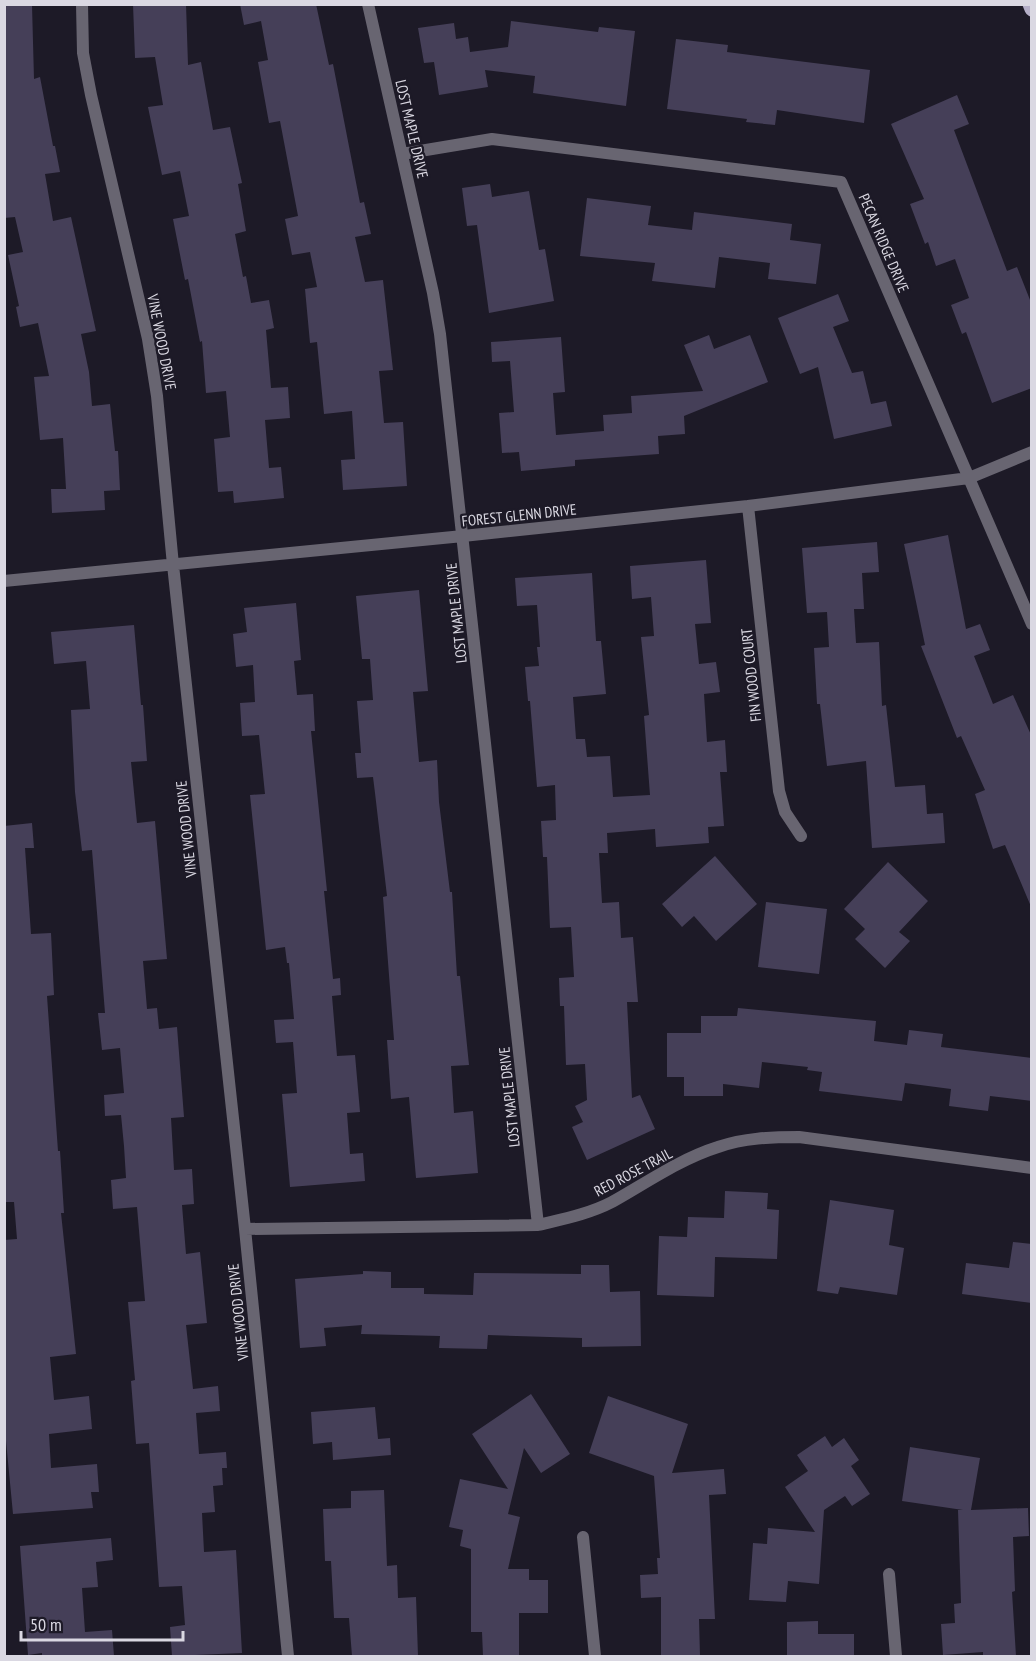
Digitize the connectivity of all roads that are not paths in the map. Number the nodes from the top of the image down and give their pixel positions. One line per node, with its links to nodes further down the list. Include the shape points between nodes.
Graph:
1 (82, 4): 10 (street, VINE WOOD DRIVE, via 83,53 89,84 148,339)
2 (368, 4): 5 (street, LOST MAPLE DRIVE)
3 (1030, 4): 4 (main road)
4 (1032, 9)
5 (402, 154): 7 (street, PECAN RIDGE DRIVE, via 492,139 841,182); 9 (street, LOST MAPLE DRIVE, via 440,334)
6 (1032, 452): 7 (street, FOREST GLENN DRIVE)
7 (969, 478): 8 (street, FOREST GLENN DRIVE); 12 (street, PECAN RIDGE DRIVE)
8 (748, 506): 9 (street, FOREST GLENN DRIVE); 13 (street, FIN WOOD COURT, via 779,791)
9 (463, 536): 10 (street, FOREST GLENN DRIVE); 15 (street, LOST MAPLE DRIVE)
10 (173, 564): 11 (street, FOREST GLENN DRIVE); 16 (street, VINE WOOD DRIVE)
11 (4, 581)
12 (1032, 624)
13 (801, 836)
14 (1032, 1168): 15 (street, RED ROSE TRAIL, via 799,1137 742,1140 716,1147 610,1203)
15 (538, 1225): 16 (street, RED ROSE TRAIL)
16 (245, 1229): 19 (street, VINE WOOD DRIVE)
17 (583, 1536): 20 (street)
18 (889, 1574): 21 (street)
19 (288, 1656)
20 (595, 1656)
21 (896, 1656)

